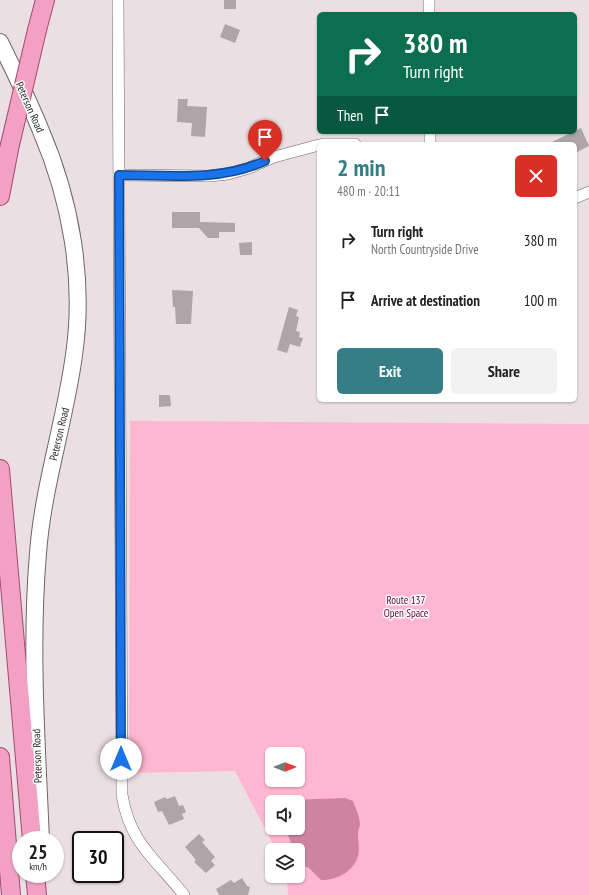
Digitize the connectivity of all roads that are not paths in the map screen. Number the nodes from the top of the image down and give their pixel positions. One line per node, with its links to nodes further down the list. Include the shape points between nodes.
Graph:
1 (45, 0): 9 (main road, bridge)
2 (118, 0): 7 (street)
3 (429, 0): 4 (street)
4 (429, 12)
5 (0, 42): 15 (main road, Peterson Road, via 42,132 53,164 65,201 77,278 78,324 74,355 49,479 38,553 34,667)
6 (317, 145): 7 (street, via 281,154 228,174)
7 (119, 175): 22 (street, via 122,795 124,811 138,842)
8 (589, 192): 10 (street)
9 (0, 196)
10 (577, 197)
11 (0, 469): 14 (main road, Peterson Road)
12 (0, 757): 16 (main road)
13 (0, 789): 16 (main road)
14 (31, 831)
15 (41, 831)
16 (8, 853): 19 (main road)
17 (36, 883): 20 (main road)
18 (41, 883): 21 (main road)
19 (12, 895)
20 (37, 895)
21 (42, 895)
22 (184, 895)

